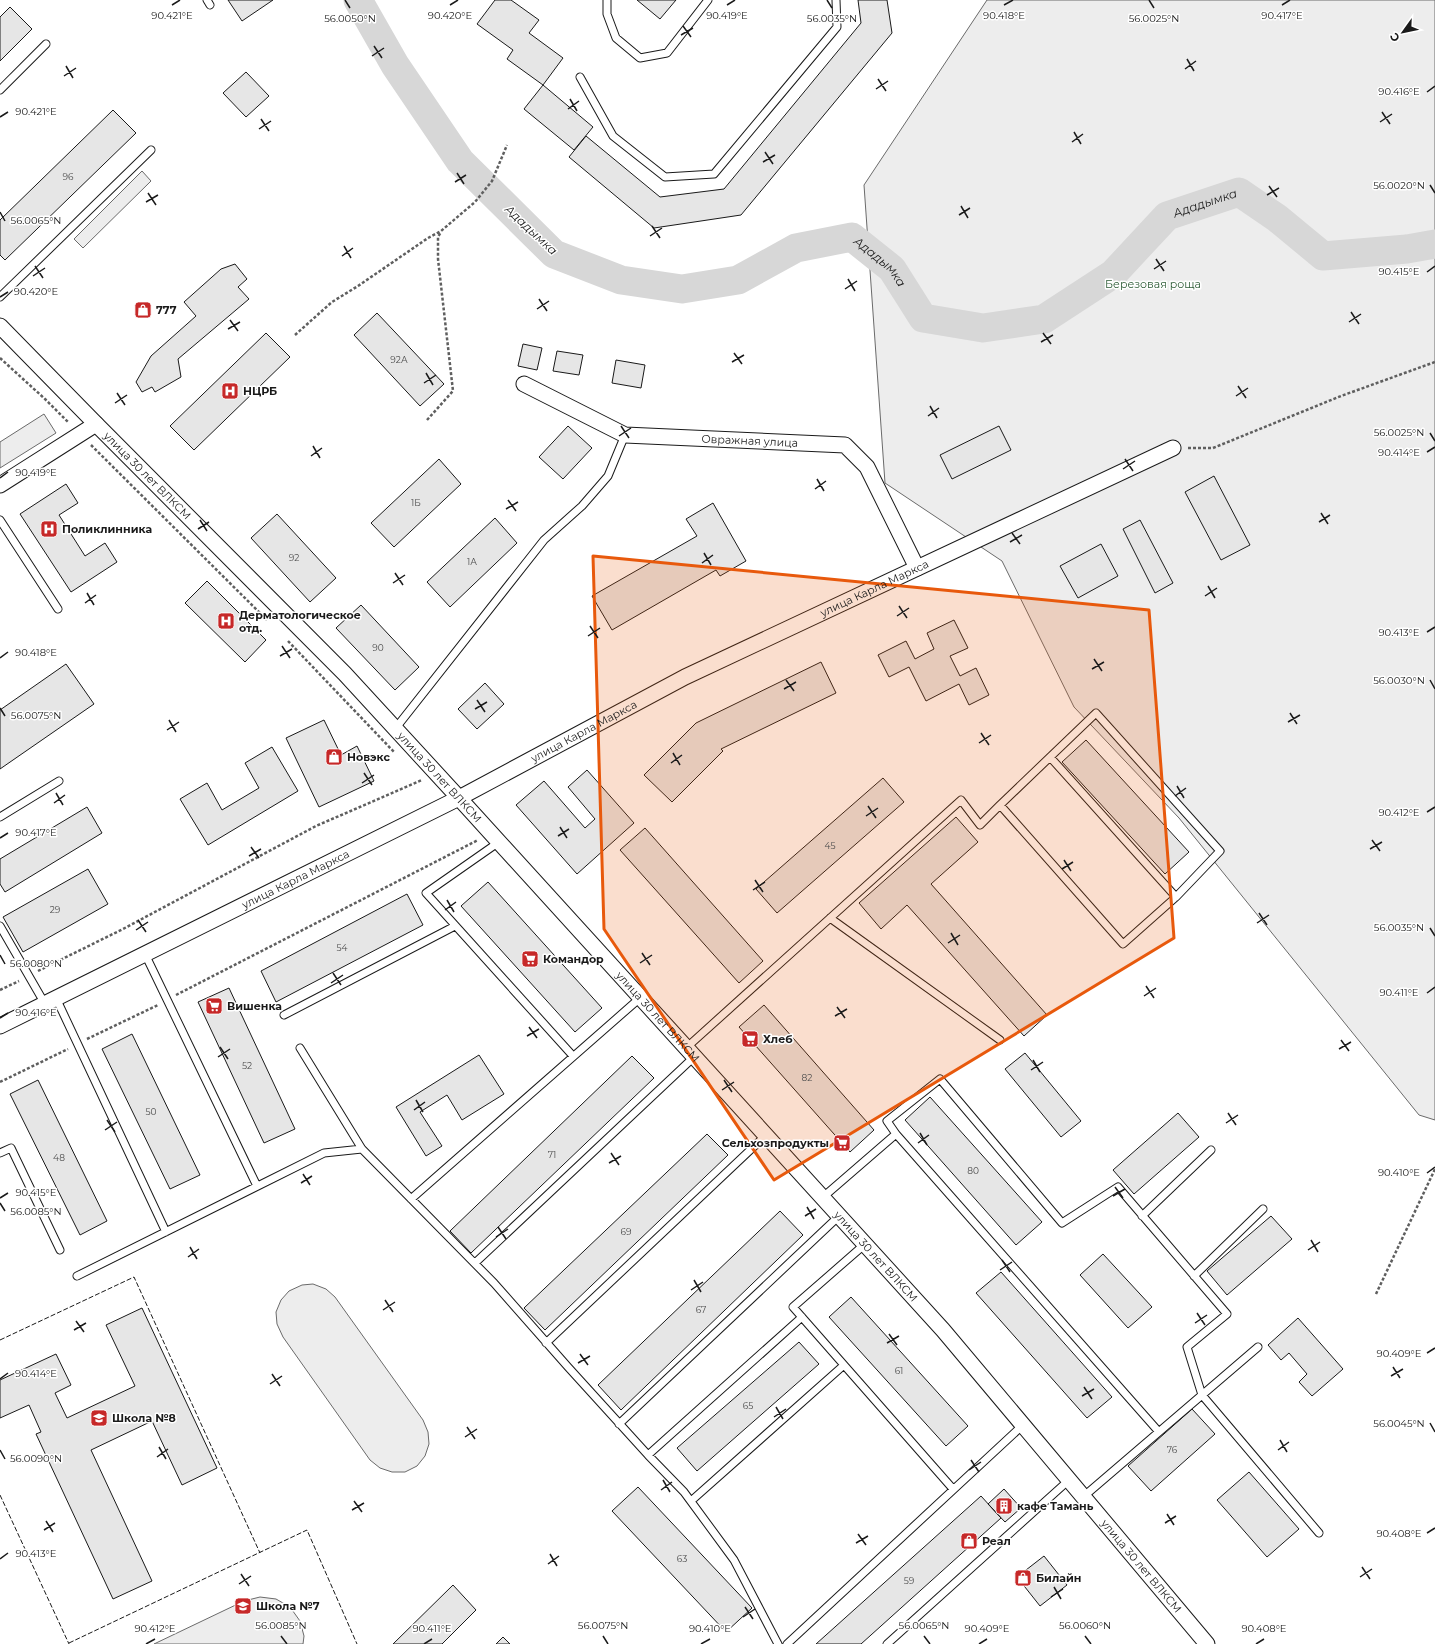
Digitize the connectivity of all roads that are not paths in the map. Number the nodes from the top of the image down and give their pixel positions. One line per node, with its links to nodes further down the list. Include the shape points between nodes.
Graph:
1 (607, 0): 2 (lane, via 607,14 616,38 640,58 667,53)
2 (708, 0)
3 (836, 0): 5 (lane, via 837,27 714,174 665,177 613,136)
4 (46, 44): 6 (lane)
5 (580, 77)
6 (0, 90)
7 (150, 150): 8 (lane)
8 (0, 297)
9 (0, 326): 11 (street, улица 30 лет ВЛКСМ)
10 (524, 384): 12 (street, Овражная улица)
11 (96, 424): 14 (street); 18 (street, улица 30 лет ВЛКСМ, via 339,669)
12 (625, 435): 16 (street, Овражная улица, via 845,445 867,466); 18 (lane, via 608,476 582,506 544,540)
13 (1173, 448): 16 (street, улица Карла Маркса)
14 (0, 485)
15 (0, 520): 17 (lane)
16 (917, 568): 21 (street, улица Карла Маркса, via 685,677)
17 (58, 609)
18 (395, 729): 21 (street, улица 30 лет ВЛКСМ)
19 (1050, 757): 22 (lane); 25 (lane); 25 (lane, via 1096,713 1220,852)
20 (59, 781): 23 (lane)
21 (459, 798): 24 (street, улица 30 лет ВЛКСМ); 29 (street, улица Карла Маркса)
22 (1000, 804): 25 (lane, via 1123,944); 26 (lane, via 980,825 961,800)
23 (0, 818)
24 (494, 836): 28 (lane, via 426,893); 30 (street, улица 30 лет ВЛКСМ)
25 (1176, 897)
26 (830, 918): 34 (lane); 36 (lane)
27 (0, 926): 31 (lane, via 28,976)
28 (455, 926): 32 (lane); 37 (lane)
29 (145, 954): 31 (street, улица Карла Маркса); 43 (lane)
30 (640, 998): 36 (street, улица 30 лет ВЛКСМ); 37 (lane)
31 (51, 1001): 33 (street, улица Карла Маркса); 49 (lane, via 78,1044)
32 (284, 1015)
33 (0, 1026)
34 (1000, 1040)
35 (300, 1048): 40 (lane)
36 (690, 1053): 39 (street, улица 30 лет ВЛКСМ); 52 (lane)
37 (573, 1056): 45 (lane)
38 (896, 1134): 44 (lane); 48 (lane, via 887,1121 940,1079 1062,1223 1118,1187); 62 (lane)
39 (765, 1136): 44 (street, улица 30 лет ВЛКСМ); 56 (lane)
40 (362, 1149): 43 (lane, via 324,1153); 45 (lane)
41 (1211, 1150): 48 (lane)
42 (0, 1153): 51 (lane, via 11,1148)
43 (257, 1186): 49 (lane)
44 (822, 1198): 47 (street, улица 30 лет ВЛКСМ)
45 (411, 1199): 52 (lane)
46 (1263, 1209): 54 (lane)
47 (838, 1216): 50 (street, улица 30 лет ВЛКСМ); 60 (lane)
48 (1142, 1216): 54 (lane)
49 (166, 1232): 53 (lane)
50 (864, 1245): 55 (lane, via 793,1307); 61 (street, улица 30 лет ВЛКСМ, via 943,1330)
51 (60, 1250)
52 (474, 1263): 56 (lane)
53 (77, 1276)
54 (1194, 1276): 59 (lane, via 1227,1314 1188,1346)
55 (802, 1317): 58 (lane); 63 (lane)
56 (546, 1343): 60 (lane)
57 (1258, 1347): 59 (lane)
58 (844, 1365): 65 (lane); 67 (lane)
59 (1202, 1395): 62 (lane); 68 (lane)
60 (619, 1424): 63 (lane)
61 (1023, 1425): 64 (street, улица 30 лет ВЛКСМ); 65 (lane)
62 (1159, 1432): 66 (lane)
63 (648, 1455): 67 (lane)
64 (1069, 1480): 66 (street, улица 30 лет ВЛКСМ); 72 (lane)
65 (954, 1489): 71 (lane)
66 (1083, 1497): 69 (street, улица 30 лет ВЛКСМ)
67 (691, 1502): 70 (lane, via 734,1560)
68 (1319, 1533)
69 (1202, 1642)
70 (778, 1644)
71 (787, 1644)
72 (887, 1644)

